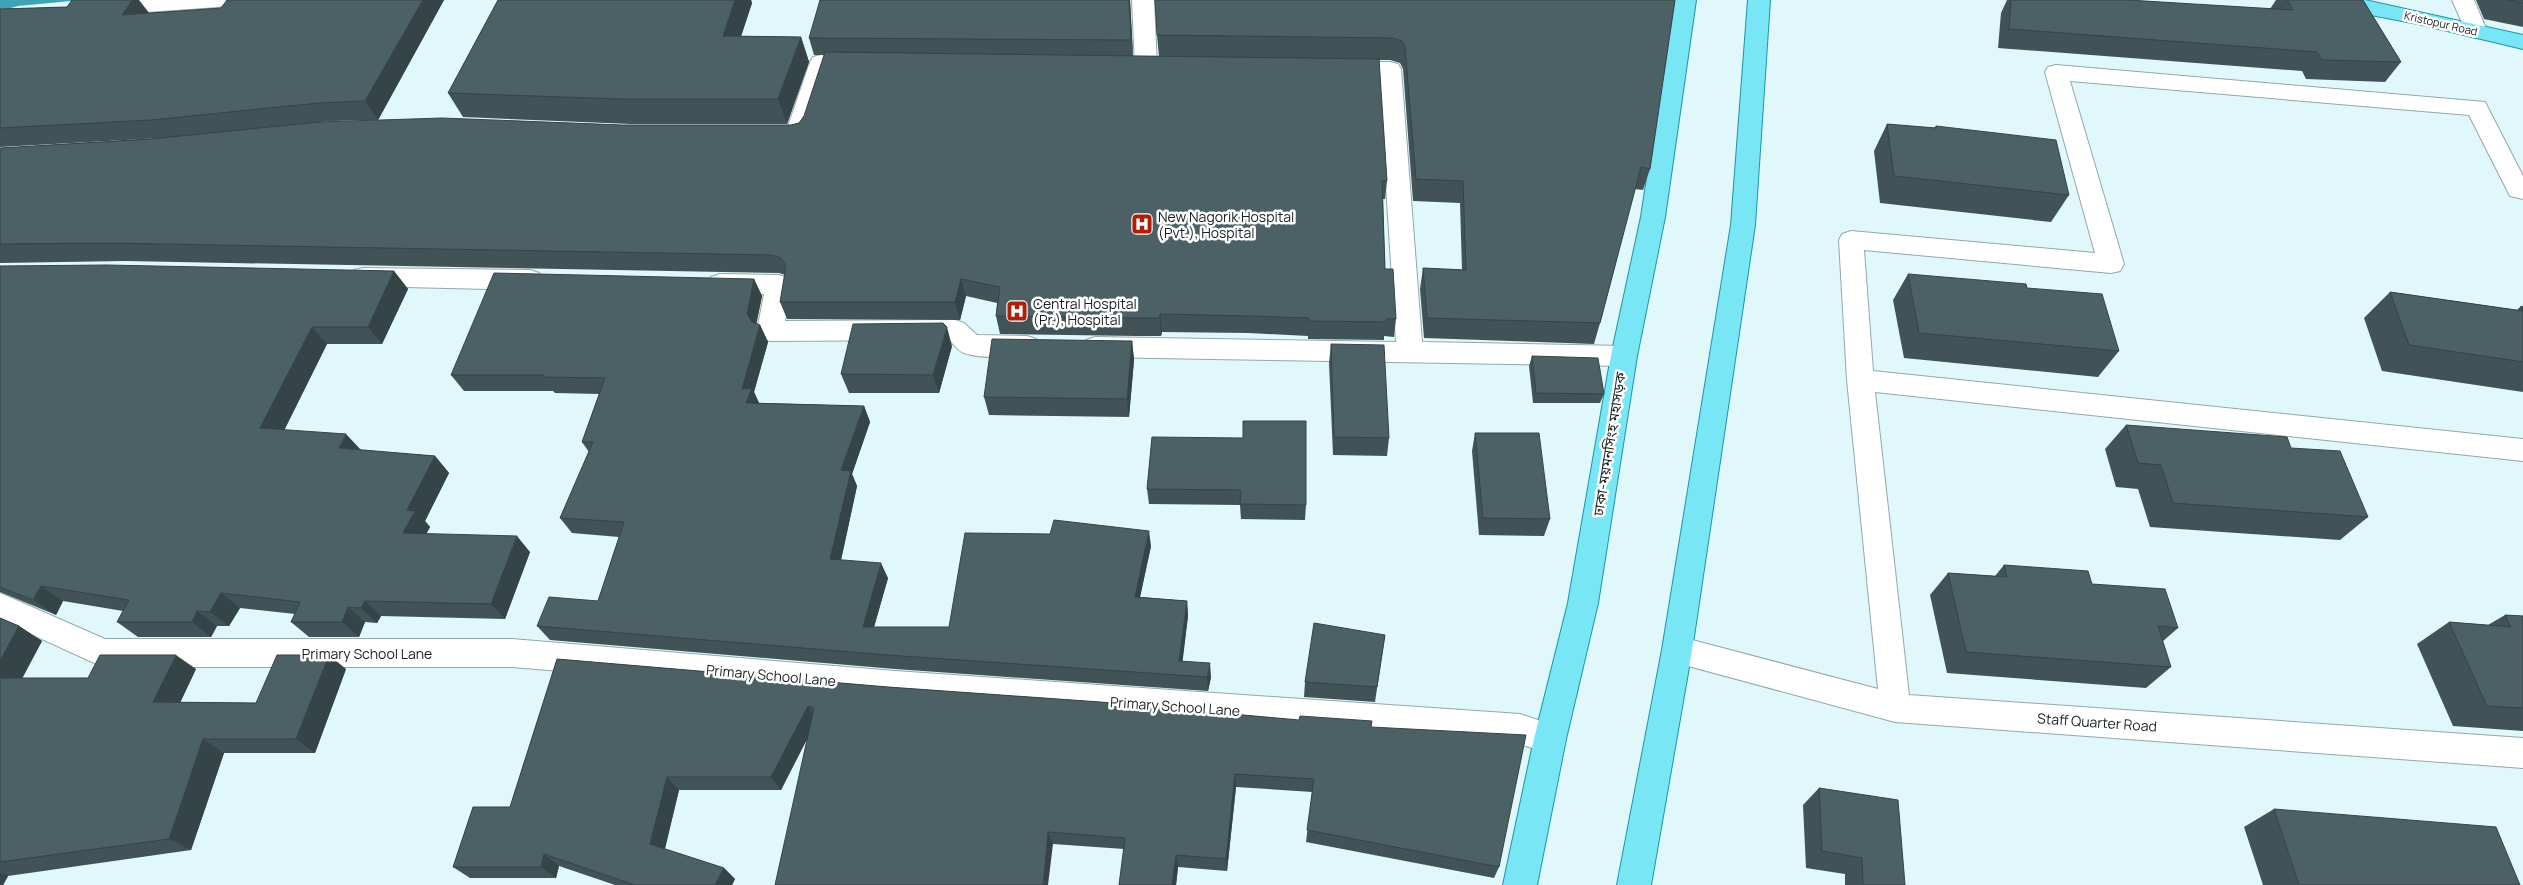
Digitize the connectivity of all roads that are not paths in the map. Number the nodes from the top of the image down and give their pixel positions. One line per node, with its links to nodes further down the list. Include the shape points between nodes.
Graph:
1 (218, 0): 7 (street)
2 (1143, 0): 11 (street)
3 (1685, 0): 19 (main road, ঢাকা-ময়মনসিংহ মহাসড়ক, via 1653,217)
4 (1759, 0): 23 (main road, via 1743,225)
5 (2329, 0): 8 (main road, Kristopur Road)
6 (2462, 0): 8 (street)
7 (85, 9)
8 (2476, 31): 9 (main road, Kristopur Road)
9 (2523, 42)
10 (881, 63): 13 (street, via 821,62 798,134)
11 (1146, 66)
12 (1322, 68): 18 (street, via 1390,69)
13 (758, 134)
14 (2523, 190): 20 (street, via 2518,190 2477,108 2056,72 2111,264 1851,240)
15 (343, 277): 16 (street)
16 (551, 281)
17 (700, 284): 18 (street, via 779,285 770,332 955,330 971,345)
18 (1410, 352): 19 (street)
19 (1624, 356): 25 (main road, ঢাকা-ময়মনসিংহ মহাসড়ক, via 1583,603)
20 (1860, 380): 21 (street); 24 (street)
21 (2523, 450)
22 (0, 606): 25 (street, Primary School Lane, via 103,653 512,654 915,687 1520,729)
23 (1677, 650): 24 (street, Staff Quarter Road); 28 (main road)
24 (1895, 708): 26 (street, Staff Quarter Road)
25 (1550, 739): 27 (main road, ঢাকা-ময়মনসিংহ মহাসড়ক)
26 (2523, 753)
27 (1520, 885)
28 (1634, 885)

